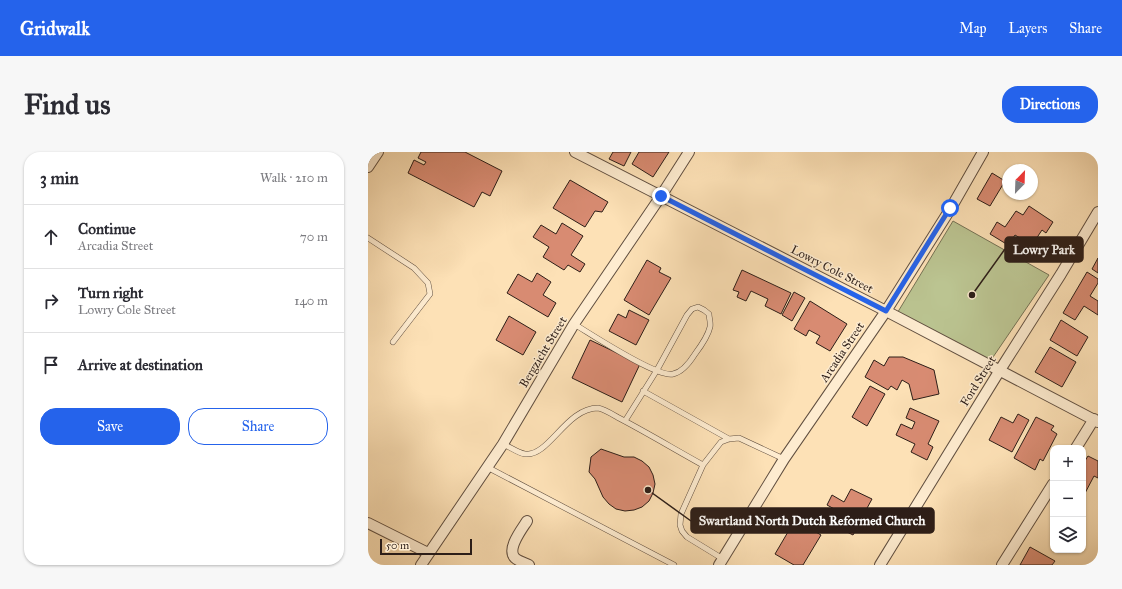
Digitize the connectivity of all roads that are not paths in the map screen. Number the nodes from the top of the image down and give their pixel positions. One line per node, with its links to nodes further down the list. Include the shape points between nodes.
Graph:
1 (378, 152): 5 (street)
2 (575, 152): 6 (street, Lowry Cole Street)
3 (689, 152): 6 (street, Bergzicht Street)
4 (983, 152): 9 (street, Arcadia Street)
5 (368, 167)
6 (661, 196): 9 (street, Lowry Cole Street); 10 (street, Bergzicht Street)
7 (1098, 212): 13 (street, Ford Street)
8 (368, 238): 11 (lane, via 414,268 428,284 430,294)
9 (886, 311): 13 (street, Lowry Cole Street); 20 (street, Arcadia Street)
10 (574, 324): 12 (lane, via 640,364); 18 (street, Bergzicht Street)
11 (393, 342)
12 (657, 370): 12 (lane, via 673,374 688,365 703,343 710,326 709,314 698,307 692,309); 14 (lane)
13 (1000, 370): 16 (street, Lowry Cole Street); 31 (street, Ford Street)
14 (643, 391): 15 (lane); 17 (lane)
15 (625, 421): 18 (lane, via 600,408 589,409 576,414 537,452 523,454); 21 (lane)
16 (1096, 421): 19 (street)
17 (730, 439): 20 (lane, via 739,438); 21 (lane, via 721,442)
18 (503, 444): 22 (street, Bergzicht Street)
19 (1078, 445)
20 (784, 459): 27 (street, Arcadia Street)
21 (703, 465): 27 (lane, via 681,514 680,525 687,537)
22 (487, 467): 26 (street, Bergzicht Street); 30 (lane)
23 (1050, 489): 32 (street)
24 (527, 521): 29 (street, via 512,547 512,552 515,558)
25 (368, 523): 26 (street)
26 (428, 553): 28 (street, Bergzicht Street)
27 (721, 562)
28 (421, 565)
29 (529, 565)
30 (674, 565)
31 (880, 565)
32 (1002, 565)

